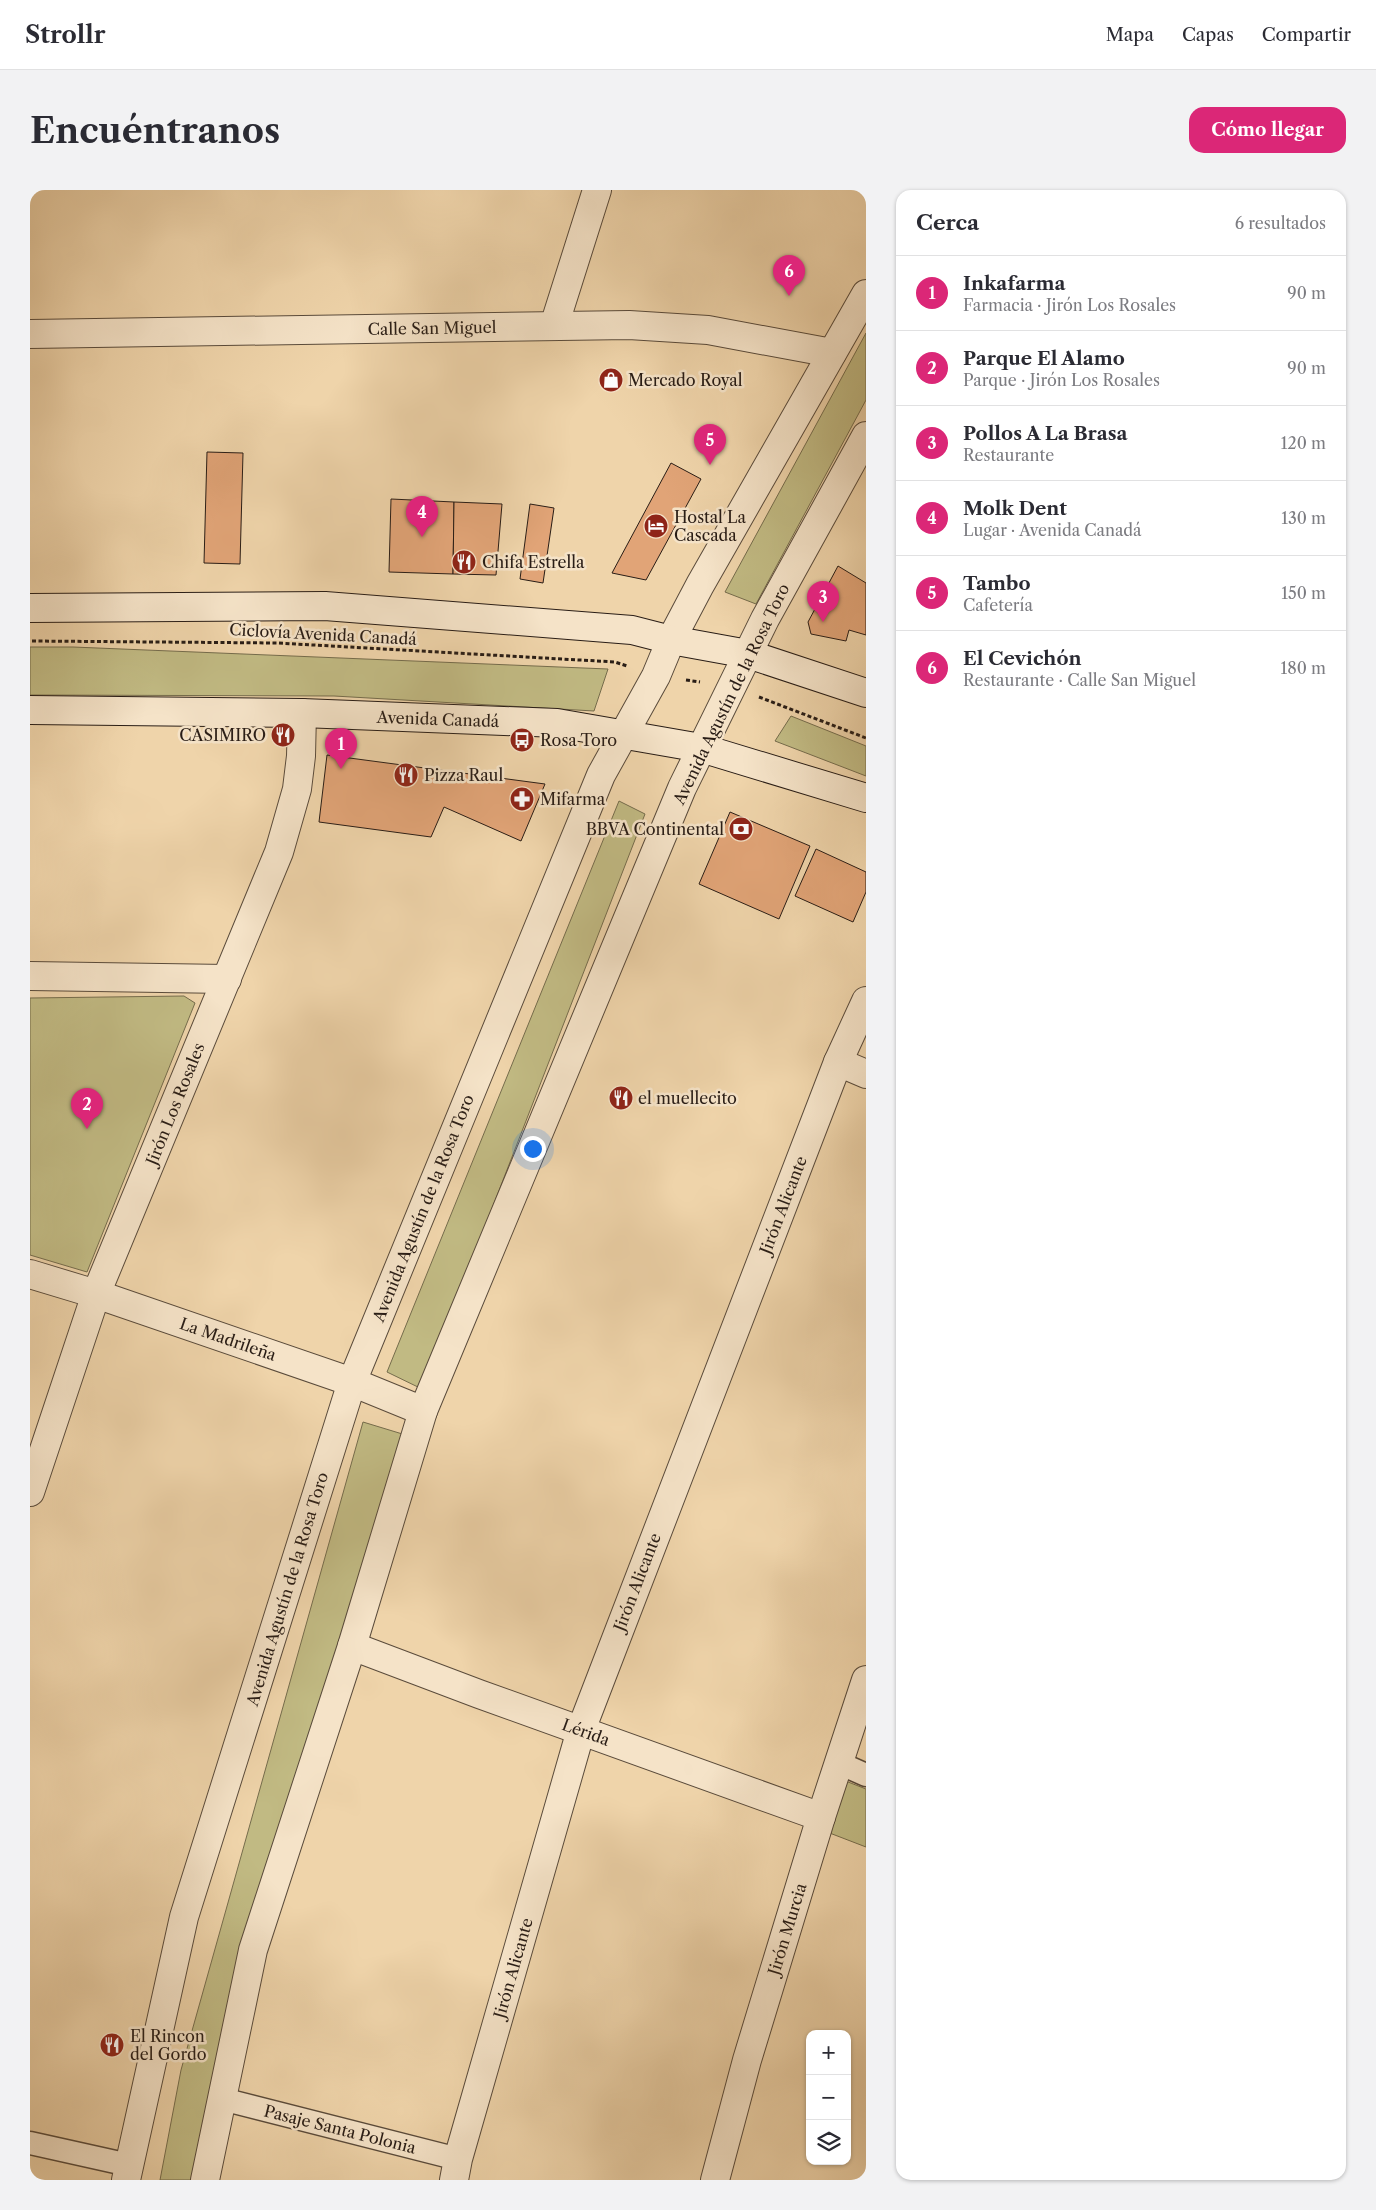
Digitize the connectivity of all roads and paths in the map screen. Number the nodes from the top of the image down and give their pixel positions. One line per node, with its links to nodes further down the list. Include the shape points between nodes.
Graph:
1 (597, 190): 3 (street)
2 (866, 294): 5 (street, Avenida Agustín de la Rosa Toro)
3 (554, 326): 4 (street, Calle San Miguel); 5 (street, Calle San Miguel, via 629,325 708,330)
4 (30, 334)
5 (832, 353): 8 (street, Avenida Agustín de la Rosa Toro)
6 (866, 436): 10 (street, Avenida Agustín de la Rosa Toro)
7 (30, 608): 8 (street, via 325,606 632,630)
8 (671, 640): 10 (street); 11 (street, Avenida Agustín de la Rosa Toro)
9 (30, 641): 11 (path, Ciclovía Avenida Canadá, via 278,643 616,662)
10 (748, 654): 12 (street, Avenida Agustín de la Rosa Toro); 13 (street)
11 (656, 676): 12 (path, Ciclovía Avenida Canadá); 16 (street, Avenida Agustín de la Rosa Toro)
12 (732, 688): 17 (path, Ciclovía Avenida Canadá); 18 (street, Avenida Agustín de la Rosa Toro)
13 (866, 693)
14 (30, 710): 15 (street, Avenida Canadá)
15 (302, 713): 16 (street, Avenida Canadá, via 557,723); 21 (street, Jirón Los Rosales, via 301,756 292,807 279,852)
16 (623, 736): 18 (street, Avenida Canadá); 27 (street, Avenida Agustín de la Rosa Toro, via 597,784)
17 (866, 738)
18 (701, 748): 19 (street, Avenida Canadá); 28 (street, Avenida Agustín de la Rosa Toro)
19 (866, 798)
20 (30, 976): 21 (street)
21 (227, 979): 26 (street, Jirón Los Rosales)
22 (866, 1001): 23 (street, Jirón Alicante)
23 (838, 1062): 24 (street); 32 (street, Jirón Alicante)
24 (866, 1074)
25 (30, 1274): 26 (street, La Madrileña)
26 (96, 1294): 27 (street, La Madrileña); 29 (street, Jirón Los Rosales)
27 (352, 1382): 28 (street, La Madrileña); 39 (street, Avenida Agustín de la Rosa Toro, via 184,1917)
28 (423, 1411): 30 (street, Avenida Agustín de la Rosa Toro)
29 (30, 1492)
30 (352, 1646): 32 (street, Lérida); 36 (street, Avenida Agustín de la Rosa Toro, via 253,1950)
31 (866, 1680): 33 (street, Jirón Murcia)
32 (581, 1730): 35 (street, Lérida); 38 (street, Jirón Alicante)
33 (840, 1764): 34 (street); 35 (street, Jirón Murcia)
34 (866, 1775)
35 (821, 1817): 41 (street, Jirón Murcia, via 747,2060)
36 (222, 2099): 38 (street, Pasaje Santa Polonia); 40 (street, Avenida Agustín de la Rosa Toro)
37 (30, 2143): 39 (street)
38 (456, 2169)
39 (127, 2172)
40 (205, 2180)
41 (715, 2180)

